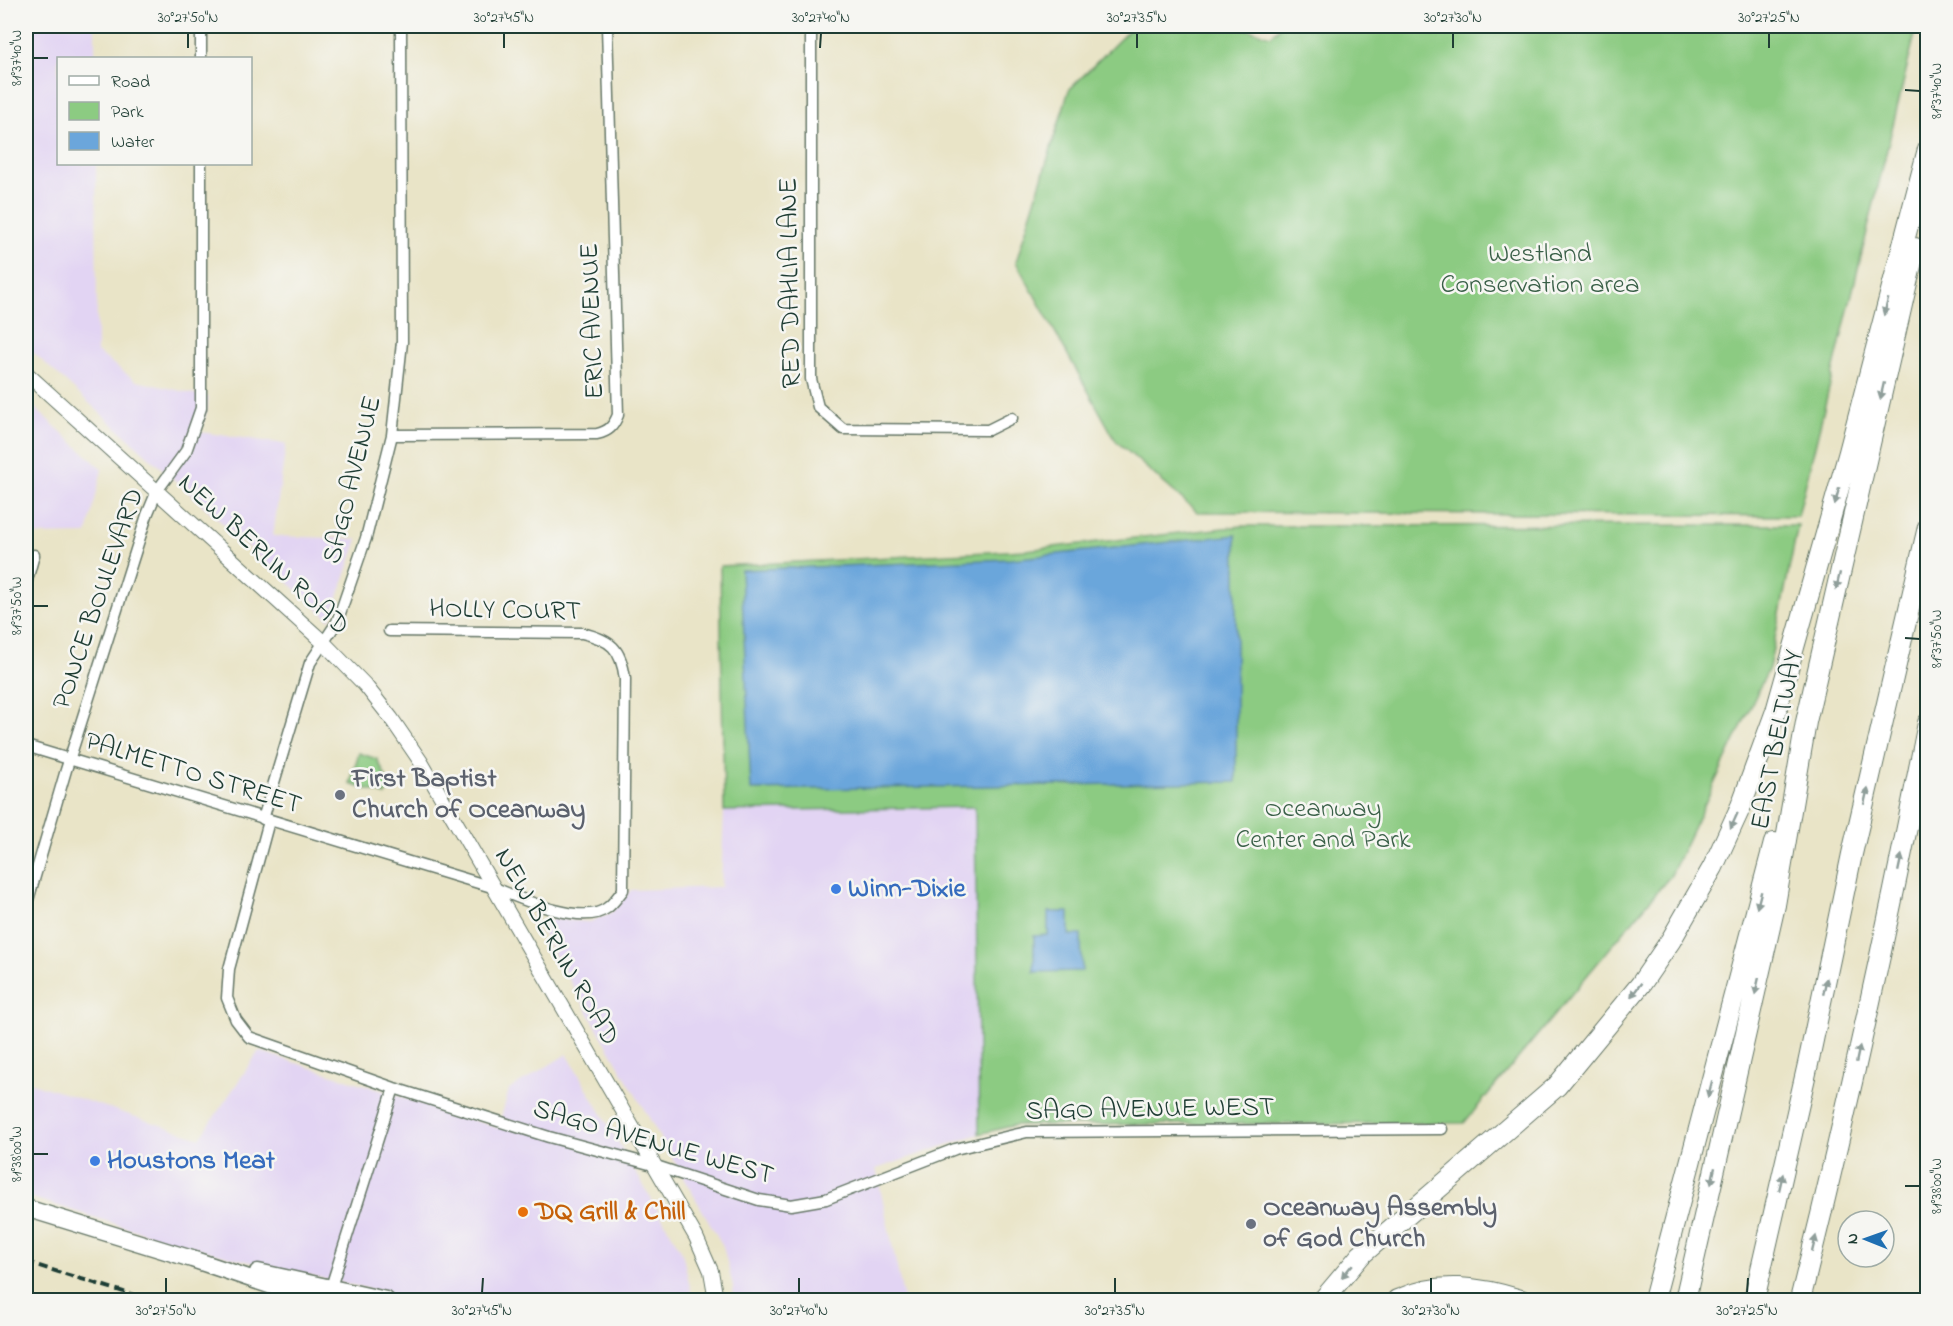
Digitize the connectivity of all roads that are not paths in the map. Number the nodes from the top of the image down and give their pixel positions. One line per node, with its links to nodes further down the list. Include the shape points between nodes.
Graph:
1 (201, 26): 5 (street)
2 (401, 26): 11 (street, SAGO AVENUE, via 402,342)
3 (607, 26): 11 (street, ERIC AVENUE, via 618,415 615,422 609,431 597,434)
4 (811, 26): 10 (street, RED DAHLIA LANE, via 811,379 818,407 843,429 988,430)
5 (201, 57)
6 (1928, 149): 36 (highway, one-way to 36, via 1776,711 1741,806 1713,867 1641,984 1557,1086 1361,1255)
7 (201, 165): 12 (street, PONCE BOULEVARD, via 201,408 186,451)
8 (1928, 190): 18 (highway, EAST BELTWAY, one-way to 18)
9 (26, 373): 12 (street, NEW BERLIN ROAD)
10 (1012, 418)
11 (392, 435): 17 (street, SAGO AVENUE, via 366,538 337,622)
12 (157, 491): 17 (street, NEW BERLIN ROAD); 21 (street, PONCE BOULEVARD)
13 (1928, 527): 41 (highway, one-way to 13)
14 (34, 555): 15 (street)
15 (26, 584)
16 (388, 631): 23 (street, HOLLY COURT, via 582,633 603,638 615,648 623,663 625,679)
17 (323, 642): 22 (street, SAGO AVENUE, via 310,663); 24 (street, NEW BERLIN ROAD, via 391,718)
18 (1806, 722): 39 (highway, one-way to 39); 40 (highway, EAST BELTWAY, one-way to 40, via 1775,905)
19 (1928, 723): 42 (highway, one-way to 19, via 1833,1166)
20 (26, 746): 21 (street, PALMETTO STREET)
21 (69, 760): 22 (street, PALMETTO STREET); 25 (street, PONCE BOULEVARD)
22 (266, 820): 24 (street, PALMETTO STREET); 26 (street, SAGO AVENUE, via 229,969 227,998)
23 (624, 826): 24 (street, PALMETTO STREET, via 623,890 606,909 588,915 567,912 530,903)
24 (495, 888): 29 (street, NEW BERLIN ROAD)
25 (26, 907)
26 (249, 1037): 27 (street, SAGO AVENUE WEST)
27 (394, 1088): 29 (street, SAGO AVENUE WEST); 32 (street)
28 (1442, 1129): 29 (street, SAGO AVENUE WEST, via 1028,1132 955,1149 826,1199 791,1205 759,1200)
29 (653, 1165): 35 (street, NEW BERLIN ROAD, via 696,1238 711,1271)
30 (26, 1208): 31 (main road)
31 (192, 1259): 32 (main road); 33 (main road)
32 (331, 1287): 34 (main road)
33 (314, 1300)
34 (386, 1300)
35 (716, 1300)
36 (1323, 1300)
37 (1397, 1300): 38 (highway, via 1440,1288 1480,1289)
38 (1521, 1300)
39 (1654, 1300)
40 (1685, 1300)
41 (1754, 1300)
42 (1800, 1300)

